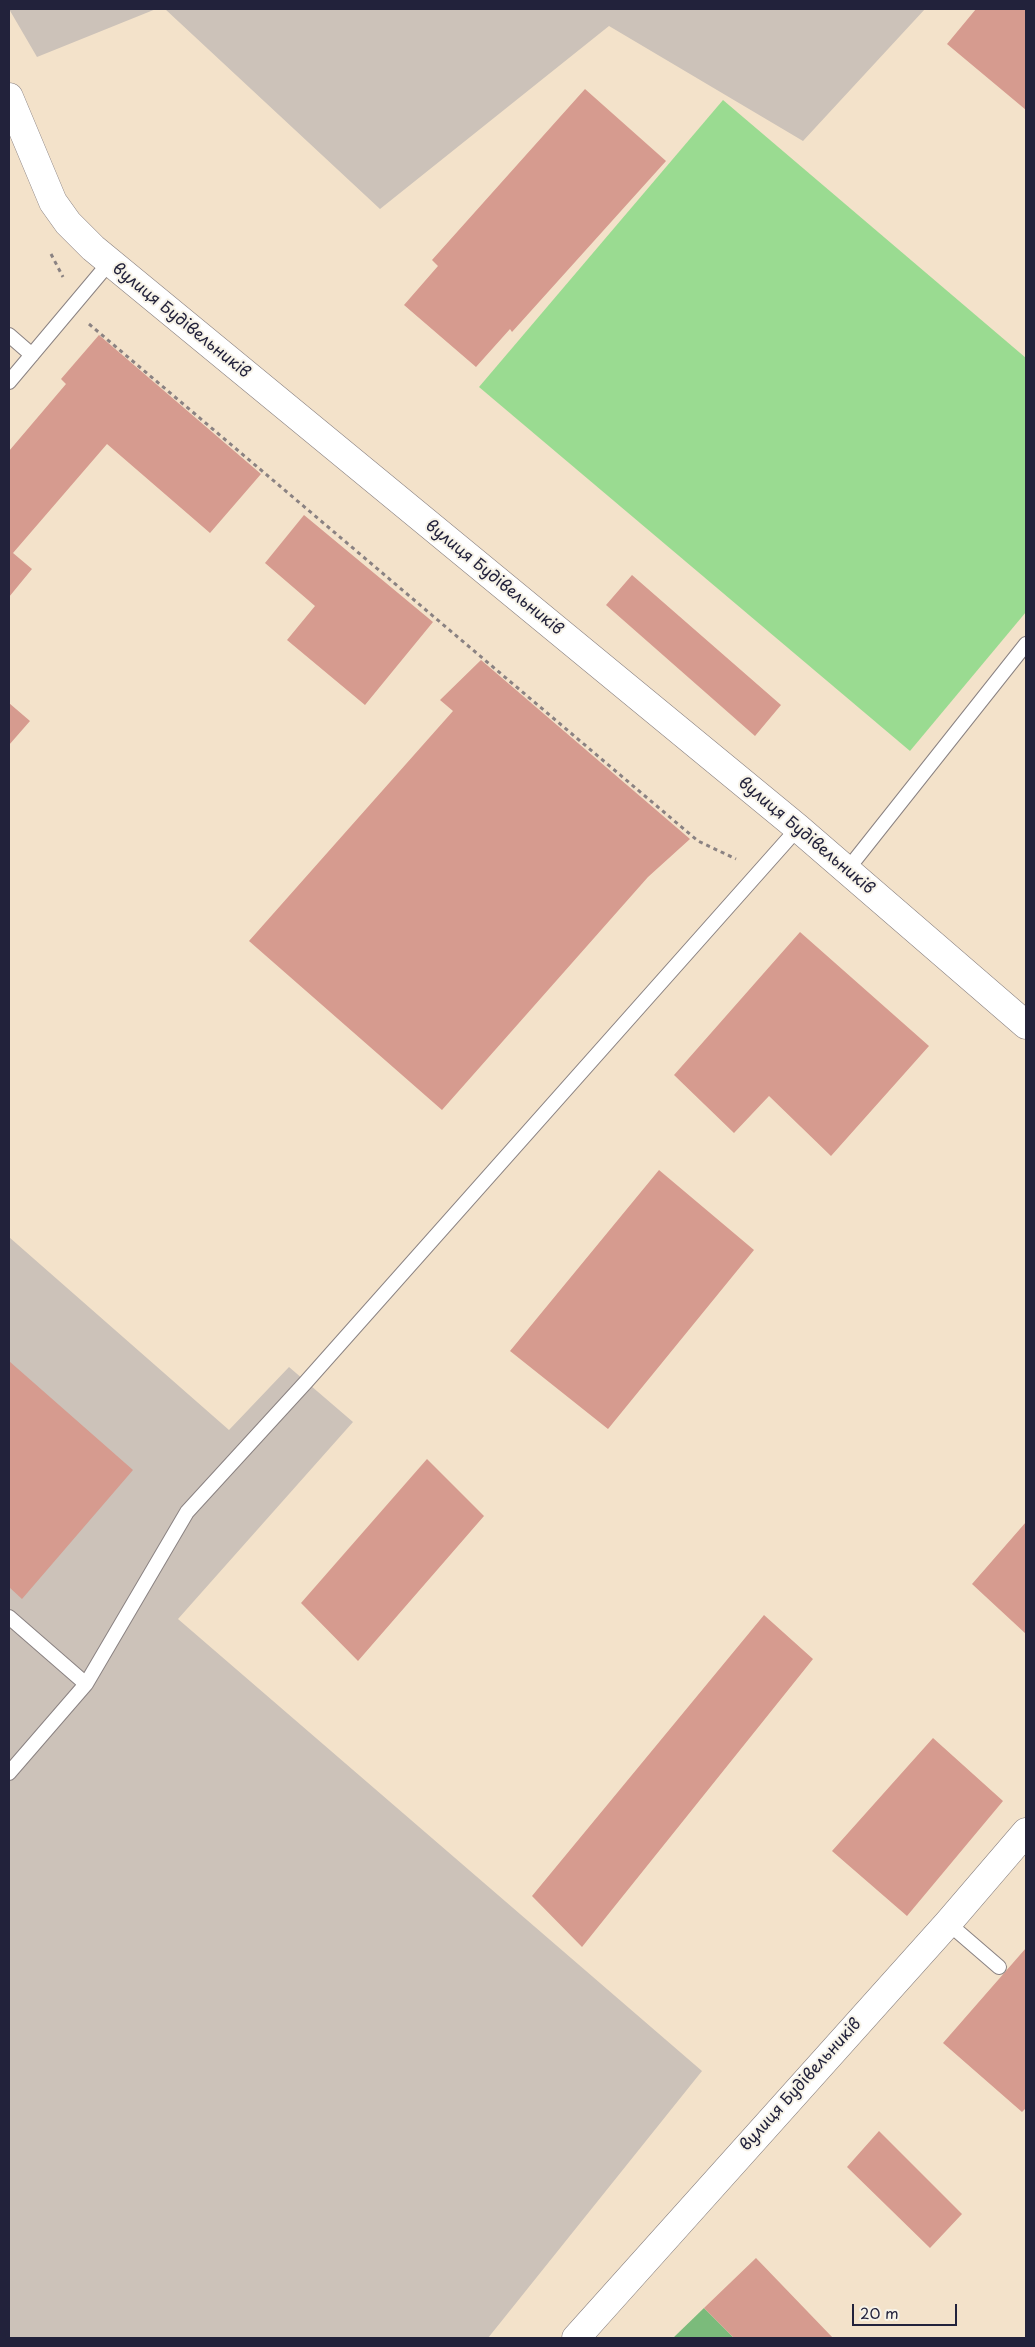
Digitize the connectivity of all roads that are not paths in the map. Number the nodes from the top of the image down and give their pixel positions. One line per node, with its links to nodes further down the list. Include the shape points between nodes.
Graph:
1 (12, 117): 2 (street, вулиця Будівельників, via 53,202 68,223)
2 (109, 263): 4 (lane); 7 (street, вулиця Будівельників)
3 (9, 335): 4 (lane)
4 (32, 355): 5 (lane)
5 (9, 382)
6 (1026, 644): 8 (lane)
7 (798, 828): 8 (street, вулиця Будівельників); 11 (lane, via 187,1512)
8 (847, 870): 9 (street, вулиця Будівельників)
9 (1026, 1025)
10 (9, 1617): 11 (lane)
11 (86, 1684): 12 (lane)
12 (9, 1774)
13 (1026, 1832): 14 (street, вулиця Будівельників)
14 (948, 1923): 15 (lane); 16 (street, вулиця Будівельників)
15 (999, 1967)
16 (576, 2338)

